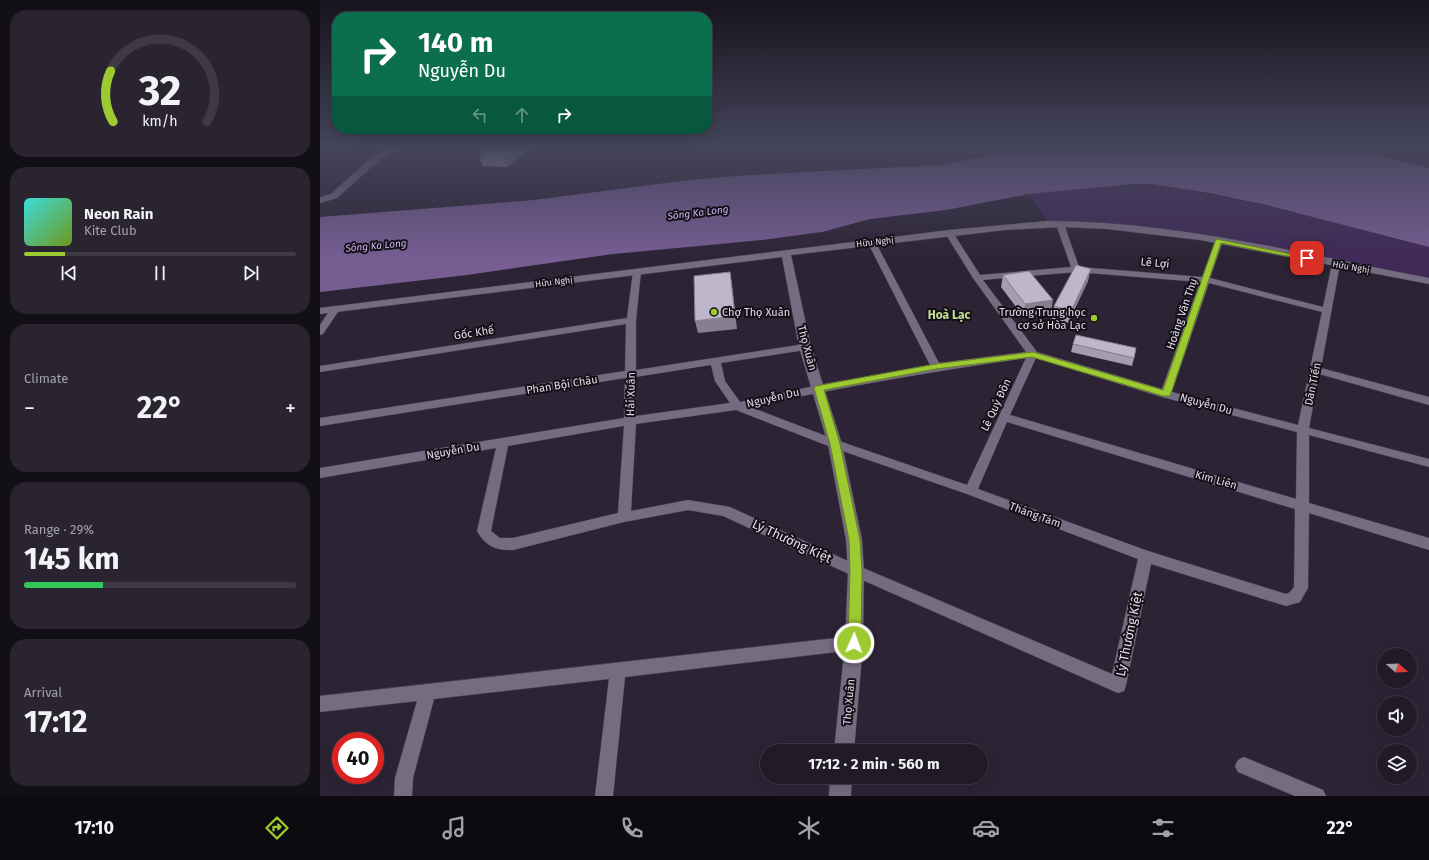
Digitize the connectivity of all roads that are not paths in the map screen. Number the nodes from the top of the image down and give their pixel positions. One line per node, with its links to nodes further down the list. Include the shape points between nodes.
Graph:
1 (348, 183): 2 (street, via 334,196)
2 (320, 200)
3 (1060, 224): 4 (street, Hữu Nghị); 5 (street, Hữu Nghị, via 1158,232); 9 (street)
4 (949, 233): 6 (street, Hữu Nghị); 11 (street)
5 (1219, 241): 8 (street, Hữu Nghị); 12 (street, Hoàng Văn Thụ)
6 (872, 243): 7 (street, Hữu Nghị); 22 (street)
7 (786, 253): 10 (street, Hữu Nghị); 19 (street, Thọ Xuân)
8 (1336, 264): 13 (street, Hữu Nghị); 16 (street, Dân Tiến)
9 (1076, 268): 11 (street, Lê Lợi); 12 (street, Lê Lợi)
10 (637, 272): 14 (street, Hữu Nghị); 17 (street, Hải Xuân)
11 (977, 278): 20 (street)
12 (1206, 280): 16 (street, Lê Lợi); 27 (street, Hoàng Văn Thụ)
13 (1429, 281)
14 (335, 309): 15 (street, Hữu Nghị); 18 (street)
15 (320, 311)
16 (1328, 311): 24 (street, Dân Tiến)
17 (631, 320): 23 (street, Gốc Khế); 25 (street, Hải Xuân)
18 (320, 332)
19 (805, 347): 21 (street, Phan Bội Châu); 26 (street, Thọ Xuân)
20 (1033, 354): 22 (street, Nguyễn Du); 27 (street, Nguyễn Du); 30 (street, Lê Quý Đôn)
21 (715, 361): 25 (street, Phan Bội Châu); 29 (street, via 720,381)
22 (936, 367): 26 (street, Nguyễn Du)
23 (320, 369)
24 (1316, 370): 28 (street); 33 (street, Dân Tiến)
25 (631, 374): 31 (street, Hải Xuân); 32 (street, Phan Bội Châu)
26 (819, 388): 29 (street, Nguyễn Du); 35 (street, Thọ Xuân)
27 (1166, 394): 33 (street, Nguyễn Du)
28 (1429, 402)
29 (737, 406): 31 (street, Nguyễn Du); 35 (street, Tháng Tám)
30 (1003, 417): 38 (street, Lê Quý Đôn); 39 (street, Kim Liên)
31 (630, 421): 34 (street, Nguyễn Du); 40 (street, Hải Xuân)
32 (320, 422)
33 (1303, 430): 36 (street, Nguyễn Du); 39 (street, Dân Tiến)
34 (503, 442): 37 (street, Nguyễn Du); 40 (street, Lý Thường Kiệt, via 484,532 491,541 501,545 513,544)
35 (835, 444): 38 (street, Tháng Tám); 43 (street, Thọ Xuân, via 854,540)
36 (1429, 463)
37 (320, 474)
38 (972, 491): 42 (street, Tháng Tám)
39 (1301, 506): 41 (street, Kim Liên); 42 (street, Tháng Tám, via 1301,588 1295,597 1286,600)
40 (624, 517): 43 (street, Lý Thường Kiệt, via 688,505 725,511)
41 (1429, 544)
42 (1146, 556): 43 (street, Lý Thường Kiệt, via 1118,685)
43 (856, 571): 44 (street, Thọ Xuân)
44 (854, 643): 45 (street); 48 (street, Thọ Xuân)
45 (618, 670): 46 (street); 52 (street)
46 (428, 692): 47 (street); 51 (street, via 404,778)
47 (320, 704)
48 (845, 744)
49 (1244, 766): 54 (street)
50 (841, 784): 53 (street)
51 (403, 796)
52 (604, 796)
53 (840, 796)
54 (1317, 796)

